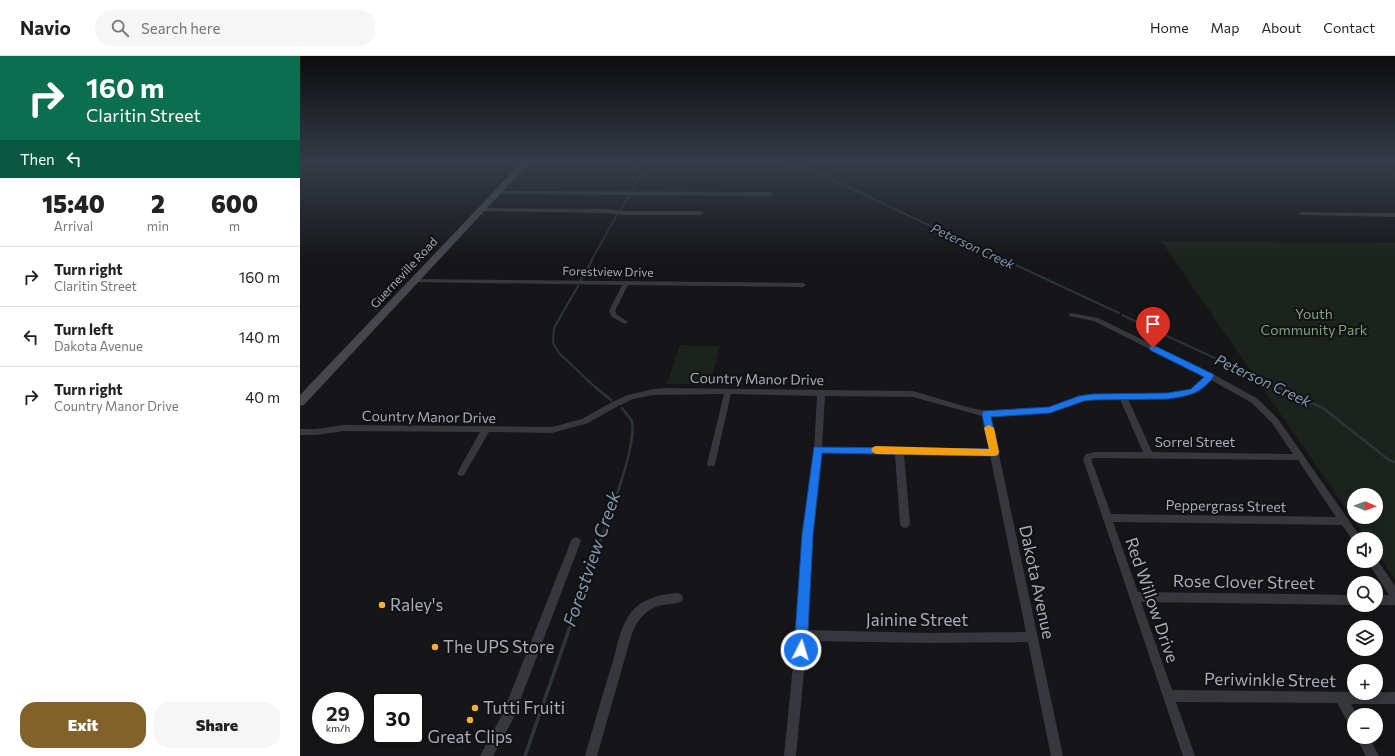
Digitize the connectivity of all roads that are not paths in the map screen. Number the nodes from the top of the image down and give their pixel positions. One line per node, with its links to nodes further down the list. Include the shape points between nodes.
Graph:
1 (495, 195): 2 (main road, Guerneville Road)
2 (479, 212): 3 (street); 6 (main road, Guerneville Road)
3 (701, 213)
4 (1302, 214): 5 (street)
5 (1395, 215)
6 (414, 281): 7 (street, Forestview Drive); 15 (main road, Guerneville Road)
7 (626, 283): 8 (street, Forestview Drive); 10 (street, via 612,312)
8 (803, 284)
9 (1071, 315): 11 (street, via 1096,319)
10 (625, 322)
11 (1210, 376): 14 (street, Country Manor Drive, via 1194,391 1188,393); 24 (street, via 1255,401 1275,421)
12 (728, 392): 13 (street, Country Manor Drive); 17 (street, Country Manor Drive, via 653,392 625,400 585,421 559,429); 25 (street)
13 (822, 393): 16 (street, Country Manor Drive, via 913,394); 19 (street)
14 (1123, 397): 16 (street, Country Manor Drive, via 1082,398 1050,410); 22 (street)
15 (300, 402)
16 (986, 414): 21 (street, Dakota Avenue)
17 (486, 430): 18 (street, Country Manor Drive, via 344,428); 26 (street)
18 (300, 432)
19 (818, 450): 20 (street); 39 (street, via 808,535)
20 (899, 450): 21 (street); 29 (street)
21 (994, 452): 40 (street, Dakota Avenue)
22 (1149, 455): 23 (street, Sorrel Street); 24 (street, Sorrel Street)
23 (1090, 456): 27 (street, Red Willow Drive, via 1087,461)
24 (1300, 457): 28 (street)
25 (711, 464)
26 (461, 473)
27 (1106, 518): 28 (street, Peppergrass Street); 34 (street, Red Willow Drive)
28 (1345, 521): 30 (street)
29 (905, 524)
30 (1352, 532)
31 (576, 541): 46 (street, via 507,719)
32 (1377, 568): 33 (street)
33 (1395, 595)
34 (1134, 596): 36 (street, Rose Clover Street); 41 (street, Red Willow Drive)
35 (678, 598): 47 (street, via 653,602 640,611 631,624)
36 (1347, 600)
37 (1383, 600): 38 (street)
38 (1395, 600)
39 (802, 635): 40 (street, Jainine Street); 48 (street)
40 (1032, 637): 49 (street, Dakota Avenue)
41 (1168, 696): 42 (street, Periwinkle Street); 50 (street, Red Willow Drive)
42 (1341, 698): 43 (street, Periwinkle Street); 44 (street)
43 (1395, 698)
44 (1347, 709)
45 (1366, 744): 51 (street)
46 (486, 756)
47 (591, 756)
48 (790, 756)
49 (1057, 756)
50 (1189, 756)
51 (1373, 756)

